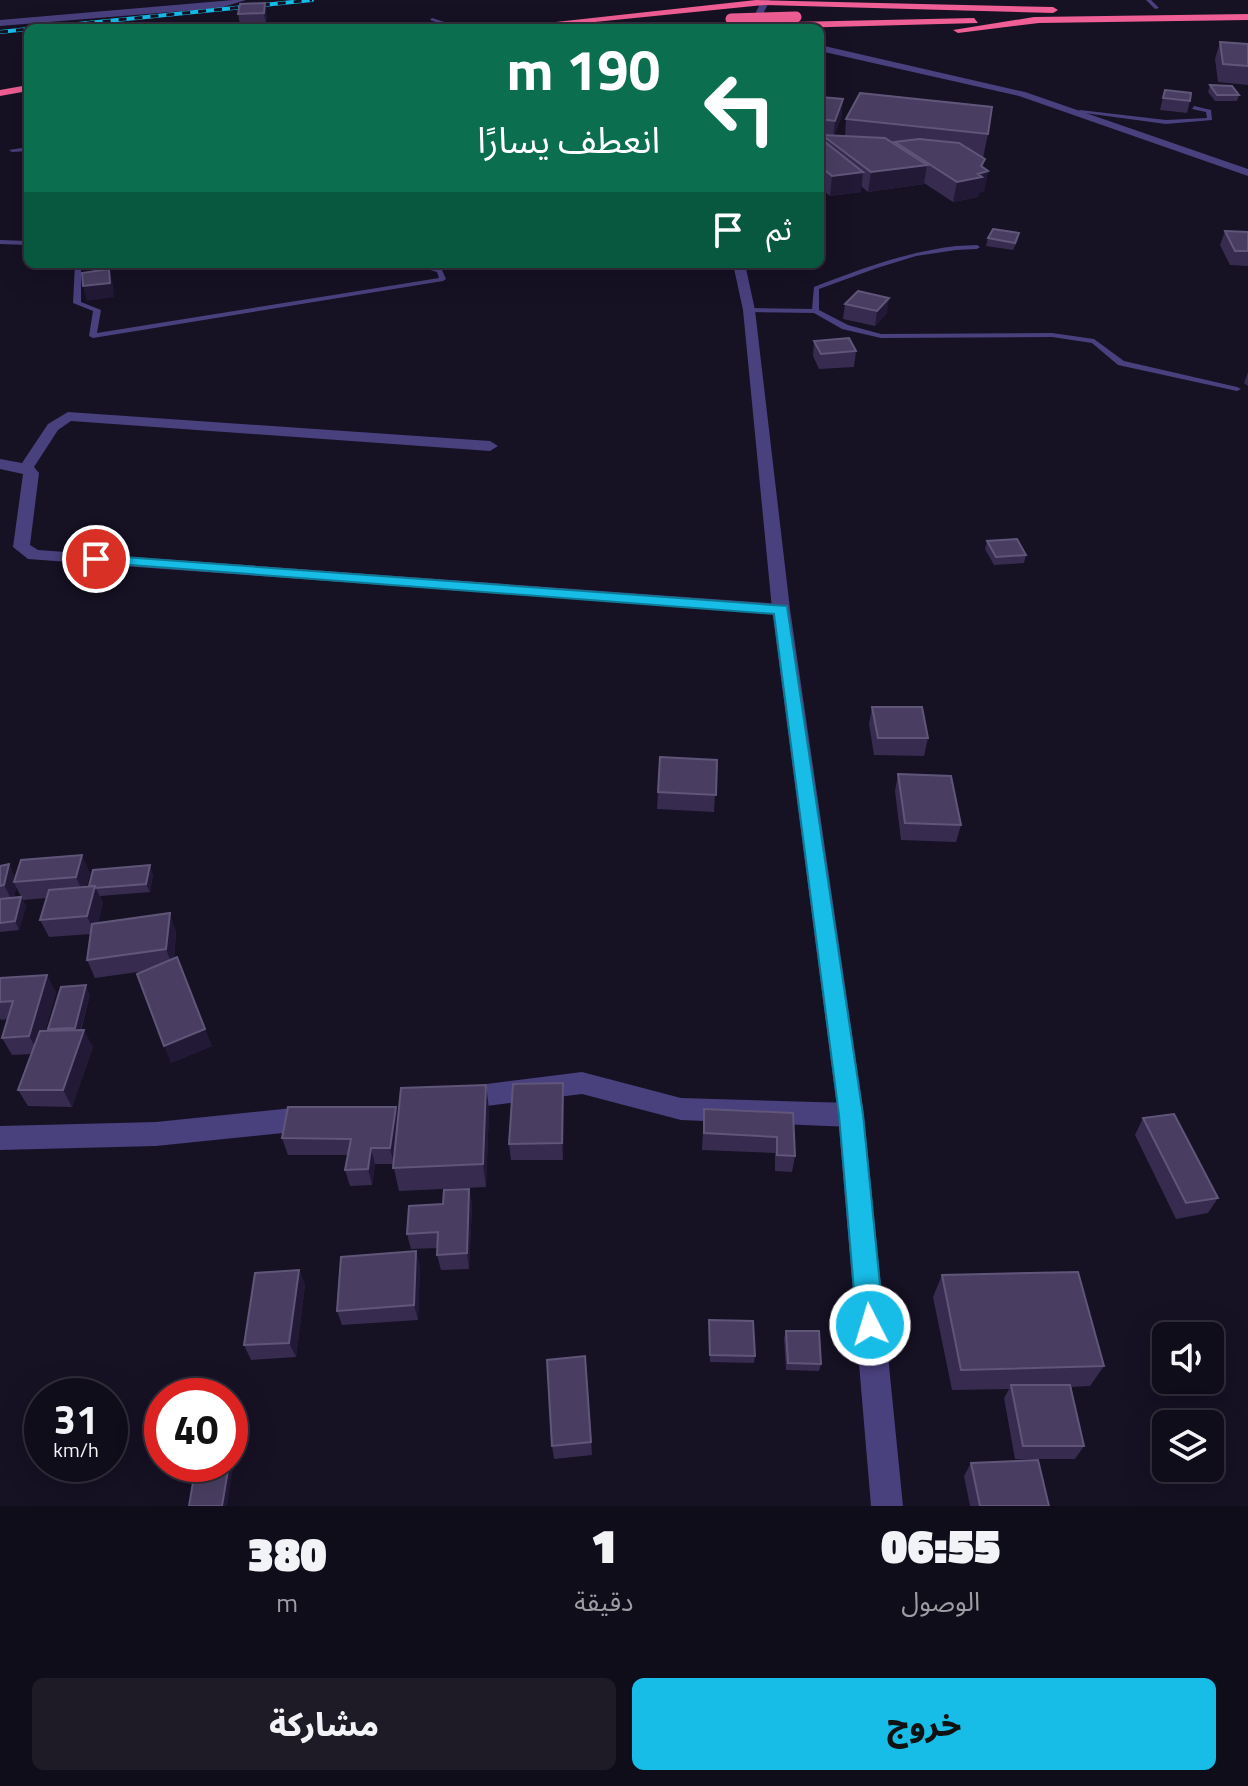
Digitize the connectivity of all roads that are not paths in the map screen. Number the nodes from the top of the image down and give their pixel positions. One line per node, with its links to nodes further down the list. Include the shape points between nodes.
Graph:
1 (242, 0): 11 (street)
2 (1148, 0): 5 (lane)
3 (766, 1): 6 (highway); 15 (highway); 17 (street)
4 (1248, 6): 5 (highway)
5 (1157, 8): 6 (highway)
6 (1053, 10): 10 (highway)
7 (1248, 17): 9 (highway)
8 (432, 19): 14 (lane)
9 (1039, 20): 10 (highway); 18 (highway)
10 (794, 21): 16 (highway)
11 (0, 23)
12 (270, 23): 13 (lane)
13 (307, 24)
14 (446, 24)
15 (544, 24)
16 (748, 24)
17 (754, 24)
18 (824, 38)
19 (824, 49): 25 (street)
20 (24, 89): 21 (highway)
21 (0, 93)
22 (24, 98): 23 (highway)
23 (0, 101)
24 (1194, 108): 25 (lane, via 1209,111 1210,119 1166,122)
25 (1080, 112): 28 (street)
26 (24, 149): 27 (lane)
27 (12, 150)
28 (1248, 173)
29 (0, 242): 30 (lane)
30 (24, 243)
31 (977, 247): 36 (lane, via 946,246 816,288)
32 (78, 268): 33 (lane, via 77,303 97,310 93,336 443,279 440,271)
33 (428, 268)
34 (740, 268): 35 (street)
35 (749, 310): 36 (lane); 41 (street)
36 (815, 311): 37 (lane, via 845,327 881,336 1052,335 1094,341 1121,363)
37 (1237, 389)
38 (490, 446): 40 (street, via 68,416 53,427)
39 (0, 464): 40 (street)
40 (26, 468): 41 (street, via 31,473 21,547 34,555)
41 (781, 609): 44 (street)
42 (441, 1101): 44 (street, via 582,1083 681,1109)
43 (332, 1115): 45 (street, via 226,1130)
44 (851, 1115): 46 (street)
45 (0, 1138)
46 (887, 1506)

